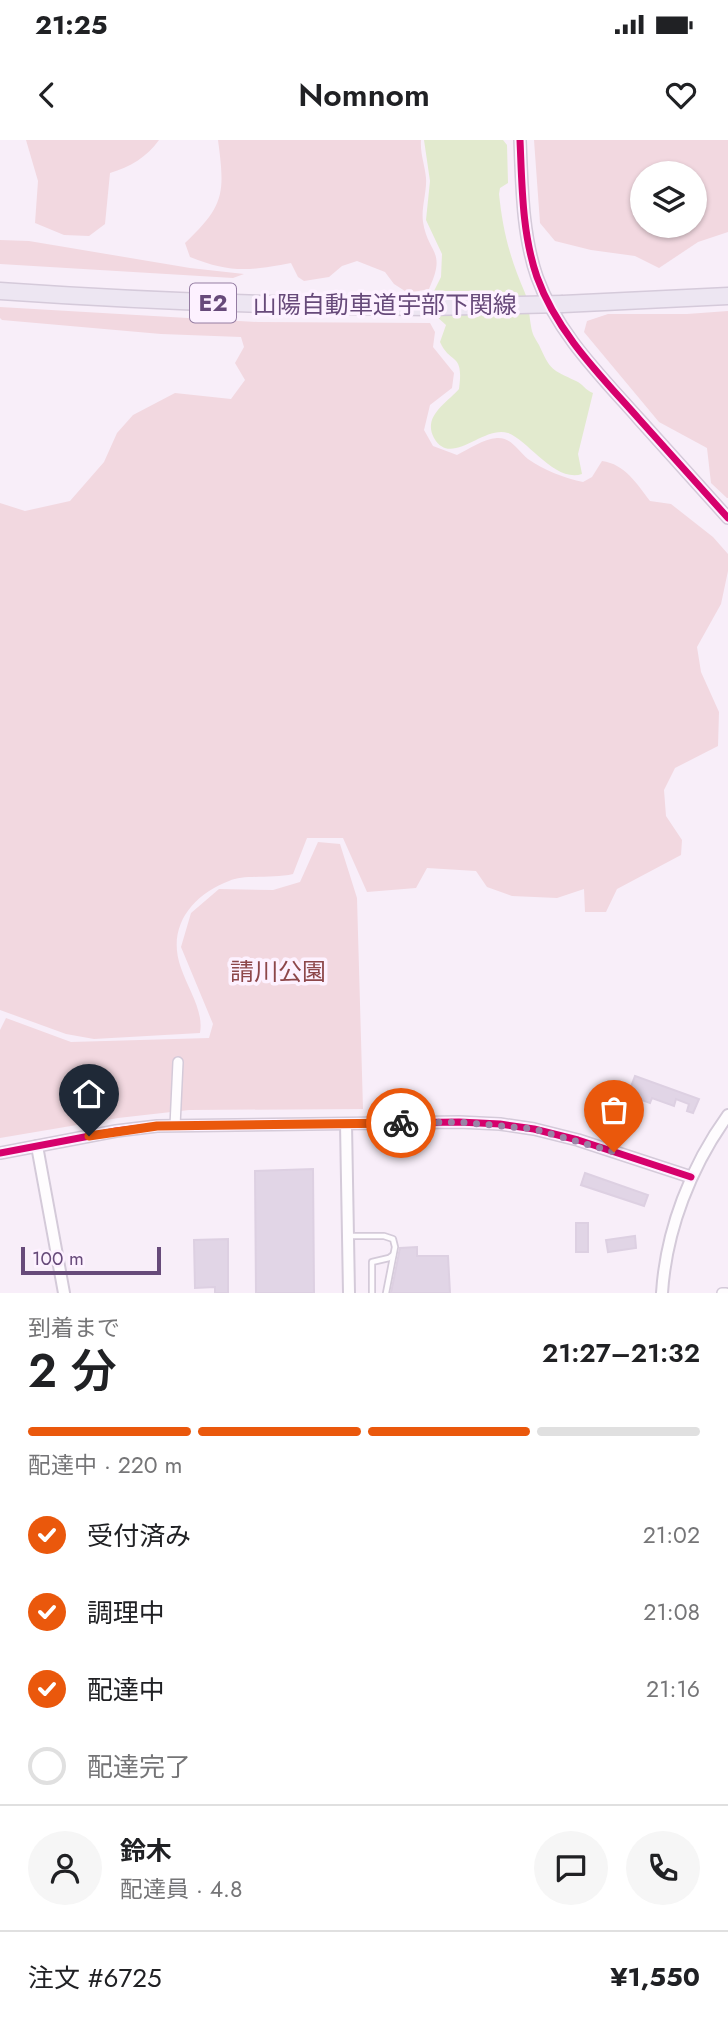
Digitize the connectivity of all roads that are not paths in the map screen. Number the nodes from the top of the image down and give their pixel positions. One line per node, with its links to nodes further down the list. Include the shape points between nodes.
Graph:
1 (520, 140): 4 (street, via 530,252 561,325)
2 (0, 291): 3 (highway, 山陽自動車道宇部下関線 / E2, bridge, via 187,302 427,307)
3 (728, 296)
4 (728, 518)
5 (178, 1062): 8 (street)
6 (728, 1115): 11 (street)
7 (346, 1124): 8 (street); 11 (street, via 459,1122 534,1129); 12 (street)
8 (175, 1126): 9 (street, via 116,1131)
9 (37, 1146): 10 (street); 14 (street)
10 (0, 1153)
11 (691, 1177): 18 (street, via 668,1251)
12 (348, 1237): 13 (lane, via 389,1237); 15 (street)
13 (393, 1254): 16 (lane, via 372,1262); 17 (lane)
14 (64, 1293)
15 (349, 1293)
16 (372, 1293)
17 (386, 1293)
18 (663, 1293)

